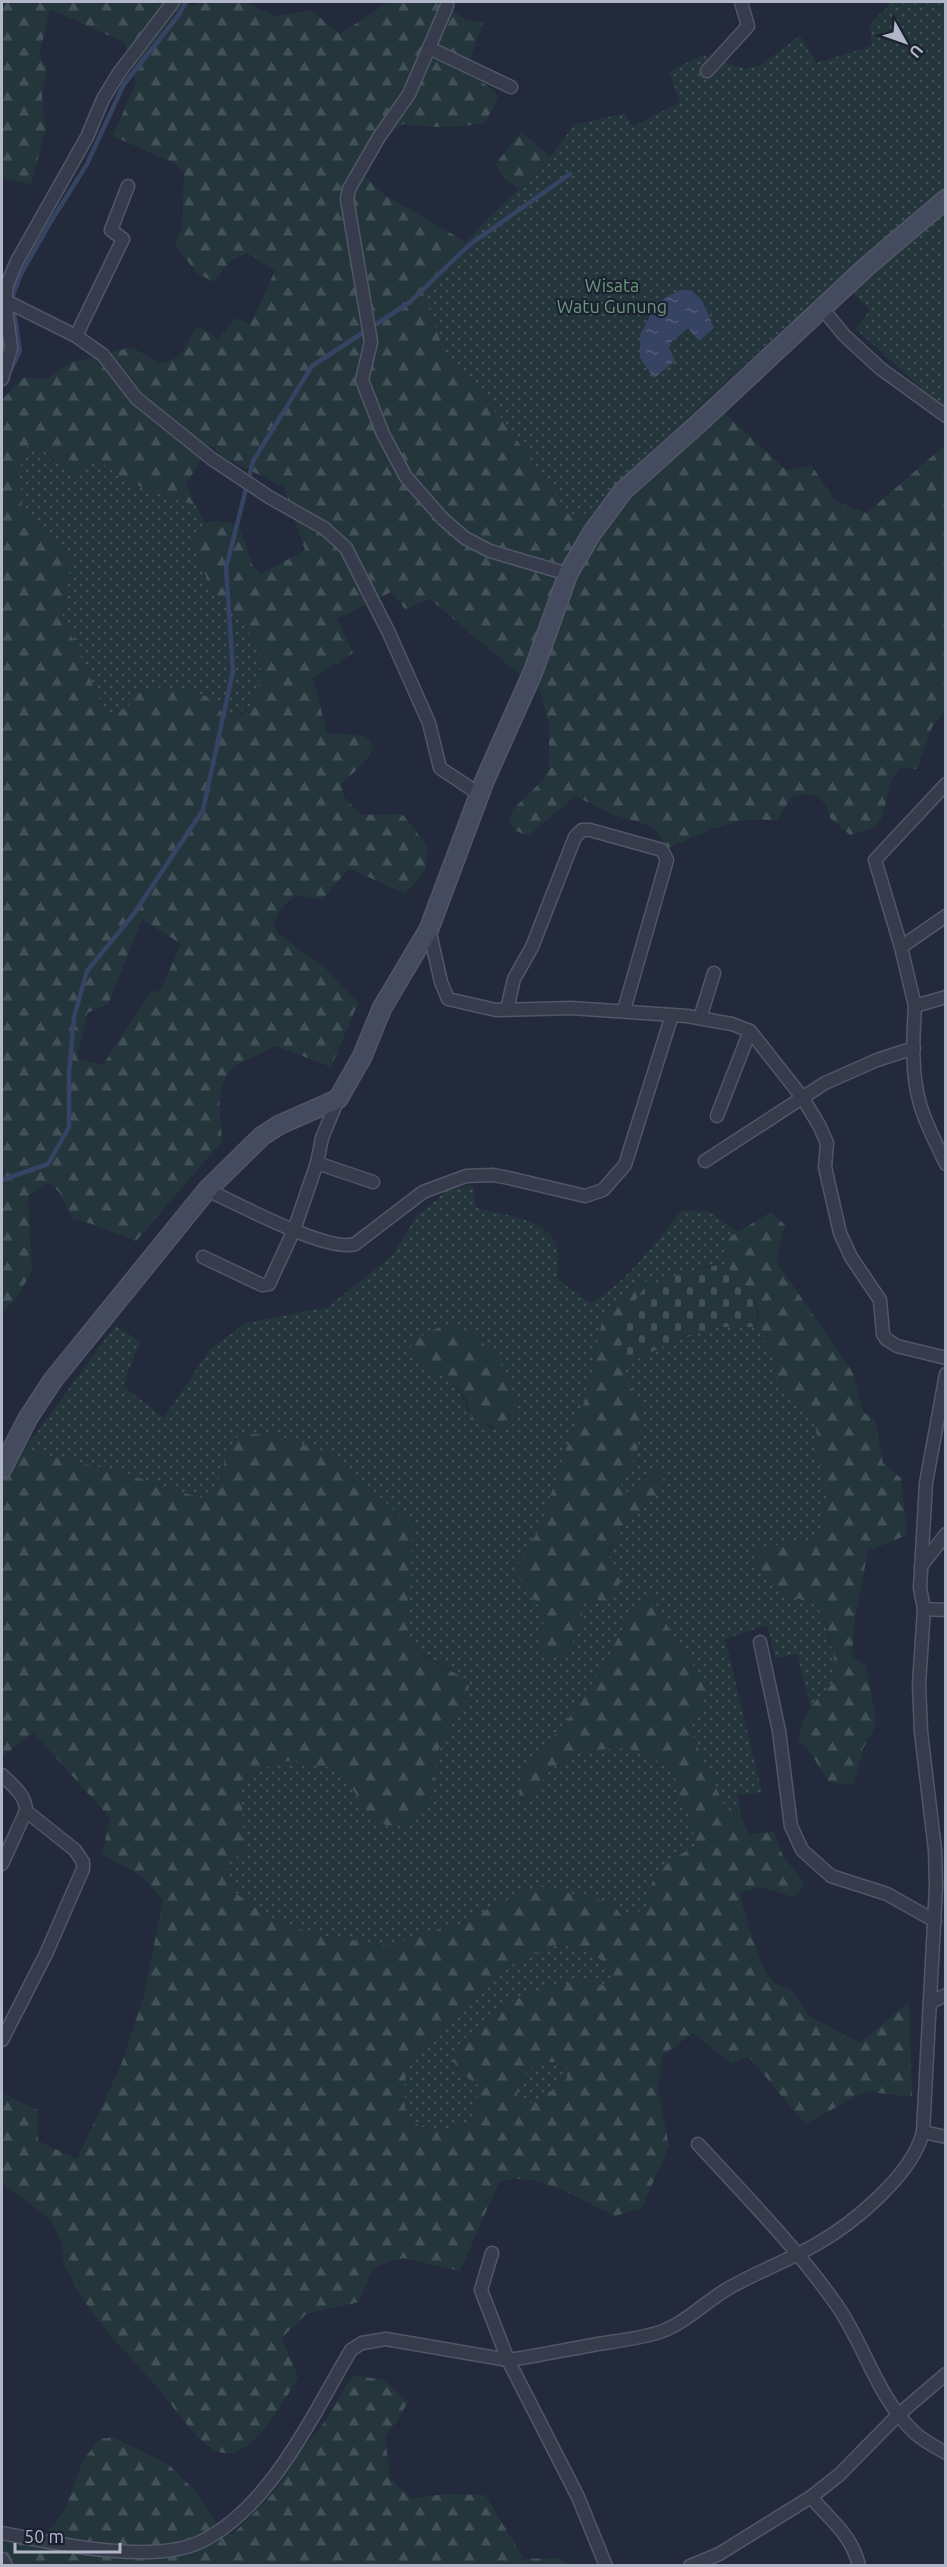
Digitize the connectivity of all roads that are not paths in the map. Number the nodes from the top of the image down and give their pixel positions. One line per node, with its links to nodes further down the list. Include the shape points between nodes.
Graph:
1 (173, 2): 9 (street, via 103,99 87,137 17,261 8,285)
2 (447, 2): 4 (street)
3 (741, 2): 5 (street, via 747,26)
4 (429, 48): 6 (street); 14 (street, via 409,94 349,189 347,199 371,342 362,380 383,434 406,477 442,519 465,538 490,551)
5 (707, 71)
6 (511, 87)
7 (128, 186): 11 (street, via 111,230 123,239)
8 (945, 199): 10 (street)
9 (9, 303): 11 (street); 12 (street, via 10,348)
10 (822, 308): 13 (street, via 881,369); 14 (street, via 623,491)
11 (76, 336): 16 (street, via 104,355 136,398 212,459 324,528 346,548 429,723 440,768)
12 (2, 379)
13 (945, 416)
14 (568, 574): 16 (street, via 533,672)
15 (944, 788): 19 (street, via 875,860)
16 (479, 794): 18 (street)
17 (945, 916): 19 (street)
18 (429, 929): 23 (street, via 448,999 496,1011); 30 (street, via 382,1008 362,1057)
19 (901, 947): 22 (street)
20 (714, 974): 26 (street)
21 (945, 996): 22 (street)
22 (915, 1006): 28 (street)
23 (507, 1009): 24 (street); 24 (street, via 514,979 575,837 582,830 590,830 662,850 667,860)
24 (624, 1010): 25 (street)
25 (672, 1015): 26 (street); 37 (street, via 625,1165 603,1190 585,1196 493,1175 466,1176 423,1192 355,1244 339,1246)
26 (700, 1018): 27 (street)
27 (750, 1031): 29 (street); 31 (street)
28 (914, 1048): 29 (street, via 847,1072); 34 (street, via 920,1104)
29 (802, 1096): 32 (street); 39 (street, via 827,1143 825,1167 840,1233 880,1300 883,1334 897,1346)
30 (338, 1099): 33 (street, via 322,1138); 36 (street, via 262,1136)
31 (717, 1116)
32 (705, 1161)
33 (317, 1163): 35 (street); 37 (street)
34 (945, 1164)
35 (373, 1182)
36 (207, 1190): 37 (street); 42 (street, via 53,1380)
37 (294, 1230): 38 (street, via 268,1284 262,1285)
38 (202, 1257)
39 (945, 1358)
40 (945, 1374): 41 (street)
41 (944, 1389): 44 (street, via 926,1484)
42 (2, 1469)
43 (945, 1534): 44 (street)
44 (921, 1566): 45 (street)
45 (924, 1608): 46 (street); 51 (street, via 920,1708)
46 (945, 1610)
47 (760, 1642): 52 (street, via 779,1731 791,1826 802,1850 831,1876 887,1894)
48 (2, 1775): 49 (street, via 21,1794)
49 (26, 1812): 50 (street); 55 (street, via 81,1856 83,1869)
50 (2, 1864)
51 (941, 1893): 52 (street)
52 (935, 1921): 54 (street)
53 (945, 1995): 54 (street)
54 (931, 2002): 56 (street)
55 (2, 2040)
56 (923, 2132): 57 (street); 60 (street, via 908,2163 860,2214)
57 (945, 2137)
58 (698, 2144): 60 (street)
59 (492, 2253): 61 (street, via 481,2290)
60 (799, 2253): 61 (street, via 726,2290 661,2332); 63 (street, via 838,2307)
61 (507, 2360): 66 (street, via 386,2339 362,2343 351,2350 284,2462 254,2500 226,2526 199,2543 169,2550 126,2552); 70 (street, via 578,2497)
62 (945, 2374): 63 (street)
63 (898, 2415): 64 (street, via 916,2434); 65 (street, via 872,2444)
64 (945, 2453)
65 (811, 2497): 68 (street); 72 (street, via 846,2534)
66 (2, 2533)
67 (2, 2559): 69 (street)
68 (722, 2560): 71 (street)
69 (6, 2565)
70 (606, 2565)
71 (690, 2565)
72 (859, 2565)

